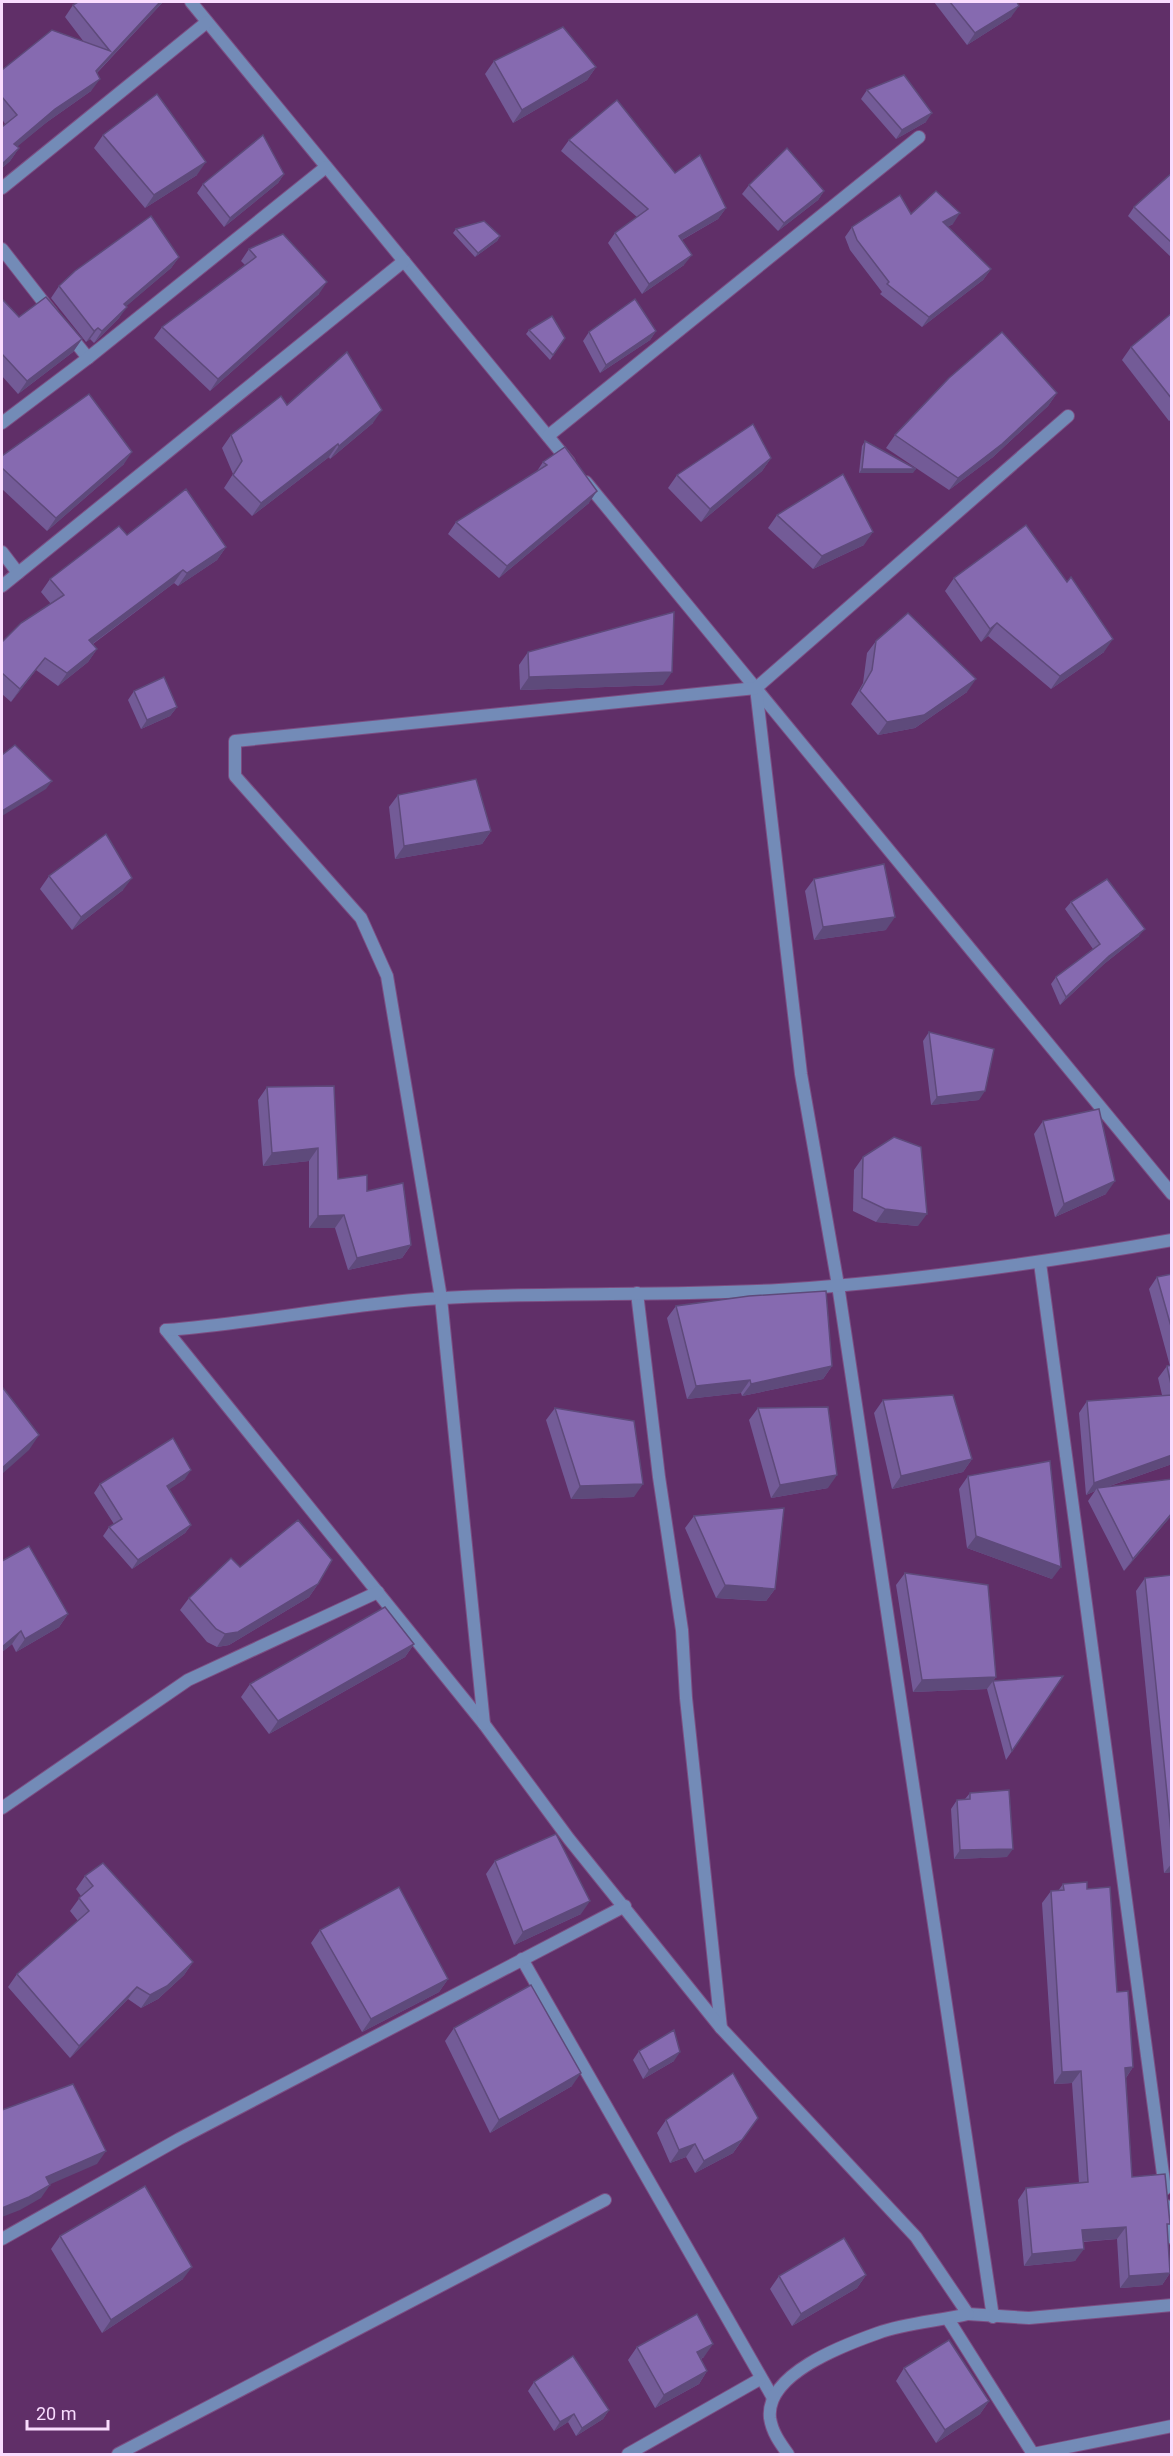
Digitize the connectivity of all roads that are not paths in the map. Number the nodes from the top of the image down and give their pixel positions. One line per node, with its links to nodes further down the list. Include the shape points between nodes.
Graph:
1 (190, 2): 2 (street)
2 (207, 22): 4 (street); 5 (street)
3 (919, 137): 11 (street)
4 (326, 167): 7 (street); 8 (street)
5 (2, 188)
6 (2, 249): 8 (street)
7 (404, 261): 11 (street); 13 (street)
8 (88, 358): 10 (street)
9 (1068, 416): 15 (street)
10 (2, 423)
11 (548, 436): 15 (street)
12 (2, 552): 13 (street)
13 (18, 573): 14 (street)
14 (2, 586)
15 (756, 688): 16 (street); 19 (street, via 801,1074); 21 (street, via 235,741 235,776 361,918 387,976)
16 (1172, 1194)
17 (1172, 1239): 18 (street)
18 (1040, 1263): 19 (street); 29 (street)
19 (838, 1285): 20 (street); 33 (street)
20 (637, 1293): 21 (street); 27 (street, via 682,1630)
21 (441, 1298): 22 (street, via 166,1330); 23 (street)
22 (378, 1592): 23 (street); 24 (street, via 188,1680)
23 (484, 1724): 25 (street, via 569,1839)
24 (2, 1808)
25 (625, 1905): 26 (street); 27 (street)
26 (522, 1959): 30 (street, via 179,2139); 35 (street)
27 (721, 2028): 32 (street, via 916,2237)
28 (605, 2200): 38 (street)
29 (1172, 2238)
30 (2, 2239)
31 (1172, 2305): 33 (street, via 1056,2317)
32 (968, 2314): 33 (street); 34 (street)
33 (993, 2317)
34 (948, 2319): 36 (street, via 879,2332 796,2370); 41 (street)
35 (760, 2379): 36 (street); 39 (street)
36 (772, 2398): 40 (street, via 770,2417 775,2435)
37 (1172, 2426): 41 (street)
38 (118, 2454)
39 (628, 2454)
40 (788, 2454)
41 (1033, 2454)

